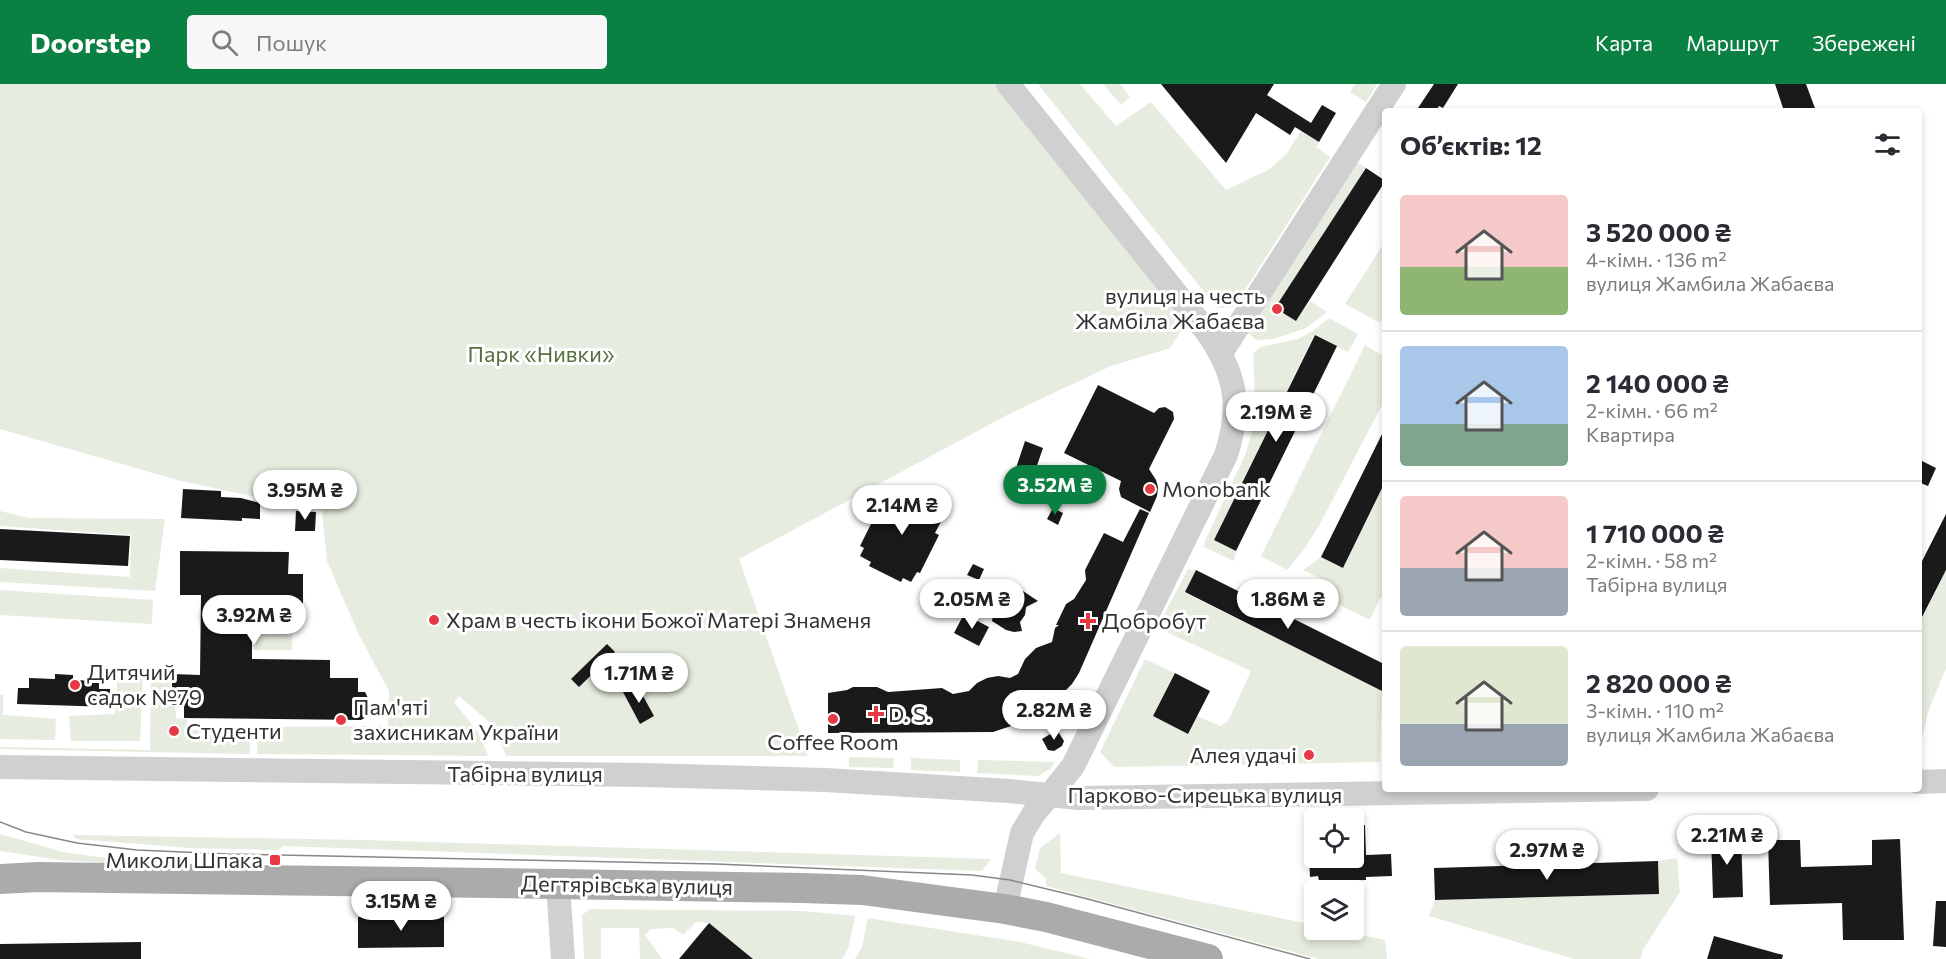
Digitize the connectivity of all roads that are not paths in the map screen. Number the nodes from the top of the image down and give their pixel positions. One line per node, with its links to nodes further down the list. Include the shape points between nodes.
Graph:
1 (1008, 84): 3 (street)
2 (1394, 84): 3 (street)
3 (1221, 353): 8 (street, via 1231,377 1235,414 1226,455 1072,766)
4 (0, 767): 8 (street, Табірна вулиця, via 654,775 825,780)
5 (1946, 781): 6 (street)
6 (1922, 782)
7 (1461, 792): 8 (street, Парково-Сирецька вулиця, via 1079,798)
8 (1050, 795): 13 (street, via 1022,833)
9 (0, 867): 10 (main road, Дегтярівська вулиця)
10 (38, 877): 11 (main road, Дегтярівська вулиця); 12 (main road, Дегтярівська вулиця)
11 (0, 879)
12 (558, 884): 13 (main road, Дегтярівська вулиця, via 862,890); 14 (street)
13 (1005, 909): 15 (main road, Дегтярівська вулиця)
14 (563, 959)
15 (1208, 959)

